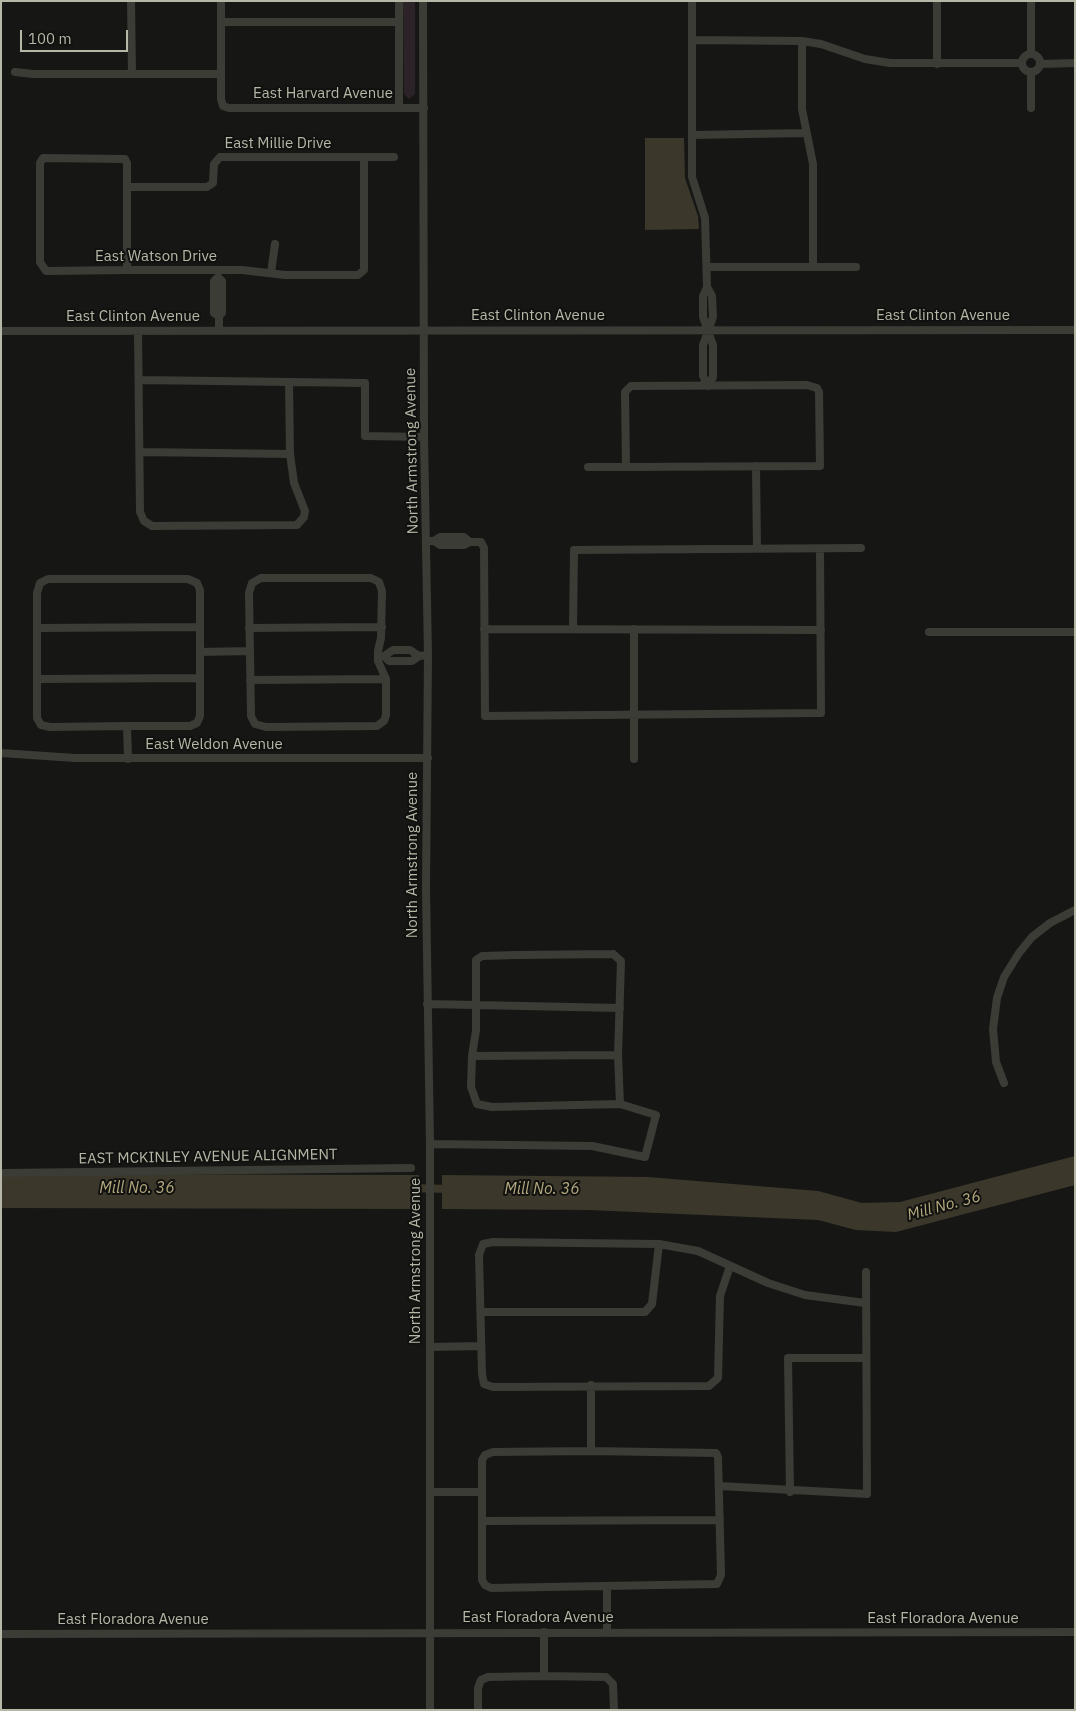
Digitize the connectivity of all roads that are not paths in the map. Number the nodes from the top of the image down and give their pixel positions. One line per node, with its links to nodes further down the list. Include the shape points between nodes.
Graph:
1 (131, 1): 19 (street)
2 (221, 1): 8 (street)
3 (399, 1): 9 (street)
4 (423, 1): 22 (street, North Armstrong Avenue)
5 (692, 1): 10 (street)
6 (937, 1): 14 (street)
7 (1031, 1): 12 (street)
8 (221, 22): 9 (street); 20 (street)
9 (399, 22): 21 (street)
10 (692, 40): 11 (street); 25 (street)
11 (802, 41): 14 (street, via 878,62); 24 (street, via 802,109)
12 (1031, 54): 13 (street, via 1025,56); 15 (street, via 1037,56)
13 (1021, 63): 14 (street); 18 (street, via 1023,69)
14 (937, 64)
15 (1040, 64): 16 (street); 18 (street)
16 (1075, 64)
17 (15, 72): 19 (street)
18 (1031, 72): 23 (street)
19 (132, 74): 20 (street)
20 (220, 74): 21 (street, East Harvard Avenue, via 221,99 223,106 229,108)
21 (399, 108): 22 (street, East Harvard Avenue)
22 (424, 108): 37 (street, North Armstrong Avenue)
23 (1031, 108)
24 (806, 133): 25 (street); 31 (street, via 813,164)
25 (692, 135): 30 (street, via 692,177 706,218)
26 (394, 157): 27 (street, East Millie Drive)
27 (364, 158): 28 (street, East Millie Drive, via 220,157 215,161 214,183 207,187); 35 (street, East Watson Drive, via 364,270 358,275)
28 (127, 187): 33 (street); 33 (street, East Watson Drive, via 125,159 121,157 41,160 42,267 46,270)
29 (275, 244): 35 (street)
30 (707, 267): 31 (street); 36 (street, via 708,287 703,296 703,317)
31 (813, 267): 32 (street)
32 (856, 267)
33 (127, 270): 34 (street, East Watson Drive)
34 (218, 274): 35 (street, East Watson Drive, via 248,270); 41 (street, via 222,281)
35 (271, 274)
36 (708, 329): 37 (street, East Clinton Avenue); 38 (street, East Clinton Avenue); 44 (street, via 703,345 703,376)
37 (423, 330): 41 (street, East Clinton Avenue); 45 (street, North Armstrong Avenue)
38 (1075, 330)
39 (1, 331): 40 (street, East Clinton Avenue)
40 (138, 331): 41 (street, East Clinton Avenue); 42 (street)
41 (219, 331)
42 (140, 380): 43 (street); 46 (street)
43 (289, 382): 45 (street, via 365,382 365,436); 47 (street)
44 (708, 386): 48 (street, via 807,385 818,388 820,466); 50 (street, via 635,385 627,388)
45 (424, 437): 51 (street, North Armstrong Avenue)
46 (140, 452): 47 (street); 47 (street, via 140,512 144,521 152,526 297,524 305,511 294,483)
47 (290, 454)
48 (756, 466): 50 (street); 52 (street)
49 (588, 467): 50 (street)
50 (626, 467)
51 (431, 541): 59 (street, via 440,537 464,537 470,542 481,542 484,548); 68 (street, North Armstrong Avenue)
52 (757, 548): 54 (street); 60 (street, via 574,550)
53 (861, 548): 54 (street)
54 (820, 549): 62 (street)
55 (200, 627): 57 (street); 57 (street, via 200,590 197,582 188,579 48,579 40,584 36,593); 67 (street)
56 (382, 627): 58 (street); 58 (street, via 382,591 379,582 371,578 261,578 252,582); 69 (street)
57 (37, 628): 73 (street)
58 (250, 628): 66 (street)
59 (484, 629): 60 (street); 76 (street, via 485,716)
60 (574, 629): 61 (street)
61 (634, 629): 62 (street); 76 (street)
62 (821, 630): 76 (street, via 820,713)
63 (929, 632): 64 (street)
64 (1075, 632)
65 (397, 650): 69 (street); 70 (street, via 410,650); 71 (street)
66 (250, 651): 67 (street); 75 (street)
67 (200, 652): 72 (street)
68 (428, 655): 70 (street); 79 (street, North Armstrong Avenue)
69 (381, 656): 71 (street); 74 (street)
70 (419, 656): 71 (street, via 412,662)
71 (397, 661)
72 (200, 678): 73 (street); 77 (street, via 198,723 190,726)
73 (37, 679): 77 (street, via 37,718 41,725)
74 (386, 679): 75 (street); 75 (street, via 386,715 378,726 266,727 255,724 251,716)
75 (250, 680)
76 (634, 715): 81 (street)
77 (127, 726): 80 (street)
78 (1, 752): 80 (street, East Weldon Avenue)
79 (428, 758): 80 (street, East Weldon Avenue); 83 (street, North Armstrong Avenue)
80 (128, 759)
81 (634, 759)
82 (1075, 910): 88 (street, via 1032,937 1004,977 997,998 993,1029 996,1062)
83 (427, 1004): 84 (street); 90 (street, North Armstrong Avenue)
84 (477, 1004): 85 (street); 85 (street, via 476,960 482,956 612,954 621,961); 87 (street)
85 (620, 1008): 86 (street)
86 (618, 1055): 87 (street); 89 (street)
87 (472, 1056): 89 (street, via 471,1087 477,1104 492,1107)
88 (1004, 1083)
89 (620, 1104): 90 (street, via 656,1116 645,1157 592,1146)
90 (430, 1144): 99 (street, North Armstrong Avenue)
91 (411, 1168): 92 (street, EAST MCKINLEY AVENUE ALIGNMENT)
92 (4, 1173)
93 (659, 1244): 94 (street, via 698,1250); 97 (street, via 652,1304 645,1312); 97 (street, via 483,1244 479,1255)
94 (730, 1266): 96 (street, via 805,1295); 101 (street, via 720,1296 718,1378 709,1386)
95 (866, 1272): 96 (street)
96 (865, 1303): 100 (street)
97 (481, 1312): 98 (street)
98 (481, 1346): 99 (street); 101 (street, via 484,1384 493,1387)
99 (430, 1347): 104 (street, North Armstrong Avenue)
100 (866, 1358): 106 (street, via 788,1358); 106 (street, via 867,1494)
101 (591, 1385): 102 (street)
102 (591, 1452): 103 (street, via 712,1452 718,1457); 105 (street, via 488,1453 482,1460)
103 (719, 1486): 106 (street); 107 (street)
104 (431, 1492): 105 (street); 110 (street, North Armstrong Avenue)
105 (482, 1492): 108 (street)
106 (790, 1492)
107 (720, 1520): 108 (street); 109 (street, via 721,1575 717,1584)
108 (482, 1521): 109 (street, via 482,1580 485,1585 491,1588)
109 (607, 1586): 112 (street)
110 (430, 1632): 111 (street, East Floradora Avenue); 114 (street, East Floradora Avenue); 116 (street, North Armstrong Avenue)
111 (544, 1632): 112 (street, East Floradora Avenue); 115 (street)
112 (607, 1632): 113 (street, East Floradora Avenue)
113 (1075, 1632)
114 (1, 1634)
115 (544, 1676): 117 (street, via 488,1677 481,1680); 118 (street, via 606,1677 613,1684)
116 (430, 1710)
117 (478, 1710)
118 (614, 1710)

